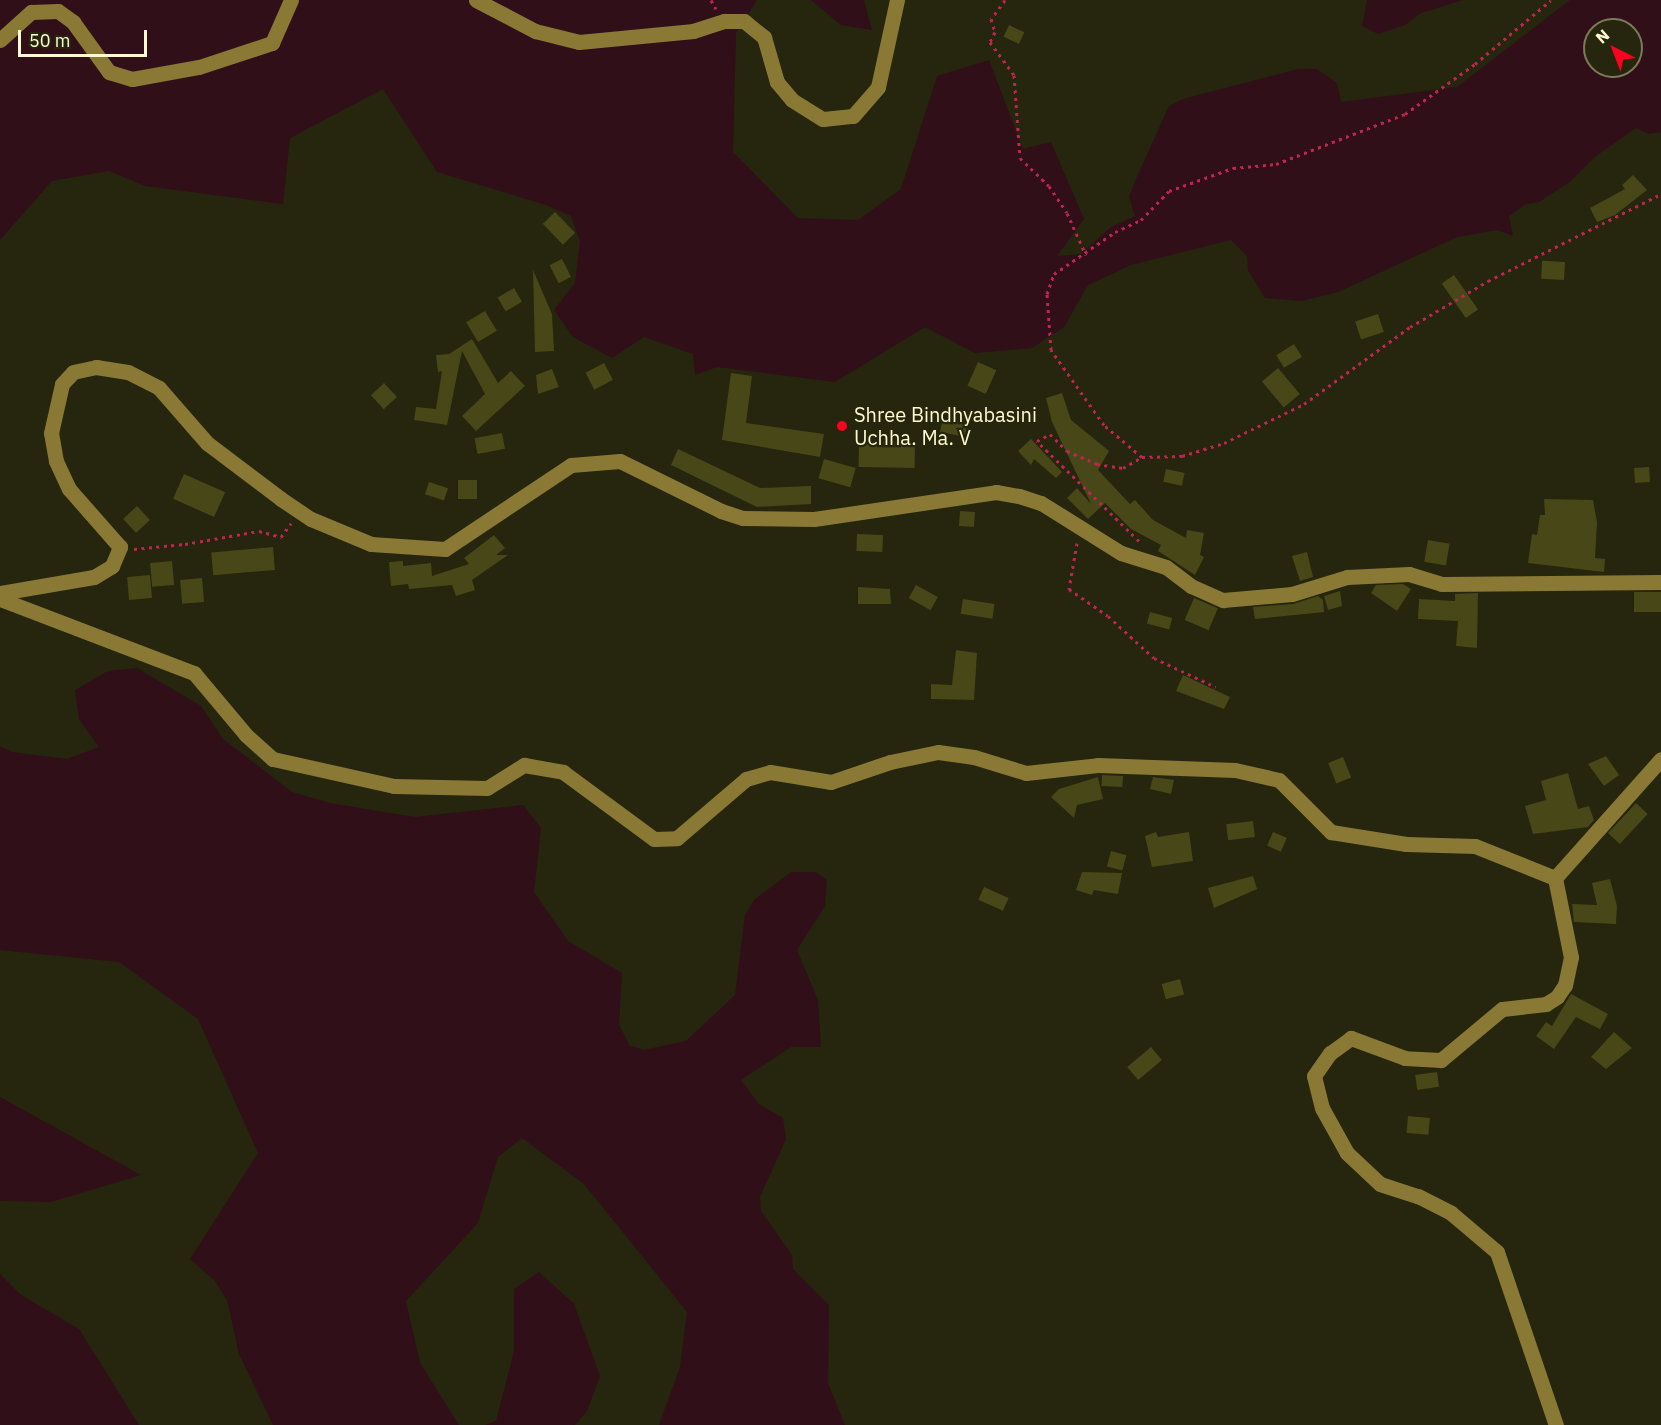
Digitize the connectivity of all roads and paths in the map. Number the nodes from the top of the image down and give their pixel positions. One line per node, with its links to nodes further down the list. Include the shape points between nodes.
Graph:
1 (291, 0): 6 (street, via 272,43 199,67 132,79 109,72 73,22 58,11 31,12)
2 (476, 0): 3 (street, via 535,31 579,42 693,31 724,21 744,21 764,37 777,82 792,100 823,119 853,116 878,87)
3 (897, 0)
4 (1005, 0): 8 (path, via 991,18 995,32 990,42 1014,75 1020,158 1049,186 1067,213)
5 (1551, 0): 8 (path, via 1474,64 1405,114 1276,164 1233,168 1169,191 1141,220 1115,232)
6 (0, 40)
7 (1661, 194): 9 (path, via 1488,281 1410,327 1304,404 1224,442 1182,456)
8 (1086, 255): 9 (path, via 1054,274 1047,294 1051,350 1104,425)
9 (1142, 457): 12 (path, via 1123,468 1106,466 1067,451 1050,434 1037,441)
10 (311, 519): 11 (street, via 371,544 445,549 571,465 620,461 743,518 814,519 996,492 1041,503); 13 (path, via 298,519 281,537 259,531 142,550); 13 (street, via 207,443 159,388 128,372 96,367 73,372 62,384 51,433 56,461 69,489)
11 (1080, 526): 14 (street, via 1120,553 1166,567 1191,586 1223,600 1292,594 1347,577 1409,574 1441,584); 17 (path, via 1069,589 1154,658)
12 (1142, 544)
13 (120, 547): 15 (street, via 111,566 94,577)
14 (1661, 582)
15 (0, 593)
16 (0, 599): 19 (street, via 194,673 246,735 273,759 394,786 487,788 524,765 563,771 654,839 677,838 746,779 770,772 831,782 890,762 938,753 974,757 1026,773 1098,765 1235,770 1279,780 1331,832 1406,844 1475,846)
17 (1216, 687)
18 (1661, 759): 19 (street)
19 (1555, 878): 20 (street, via 1571,957 1565,985 1557,997 1546,1004 1502,1009 1441,1060 1405,1058 1351,1038 1330,1053 1314,1076 1322,1108 1347,1153 1380,1184 1418,1196 1450,1213 1497,1252)
20 (1556, 1425)

